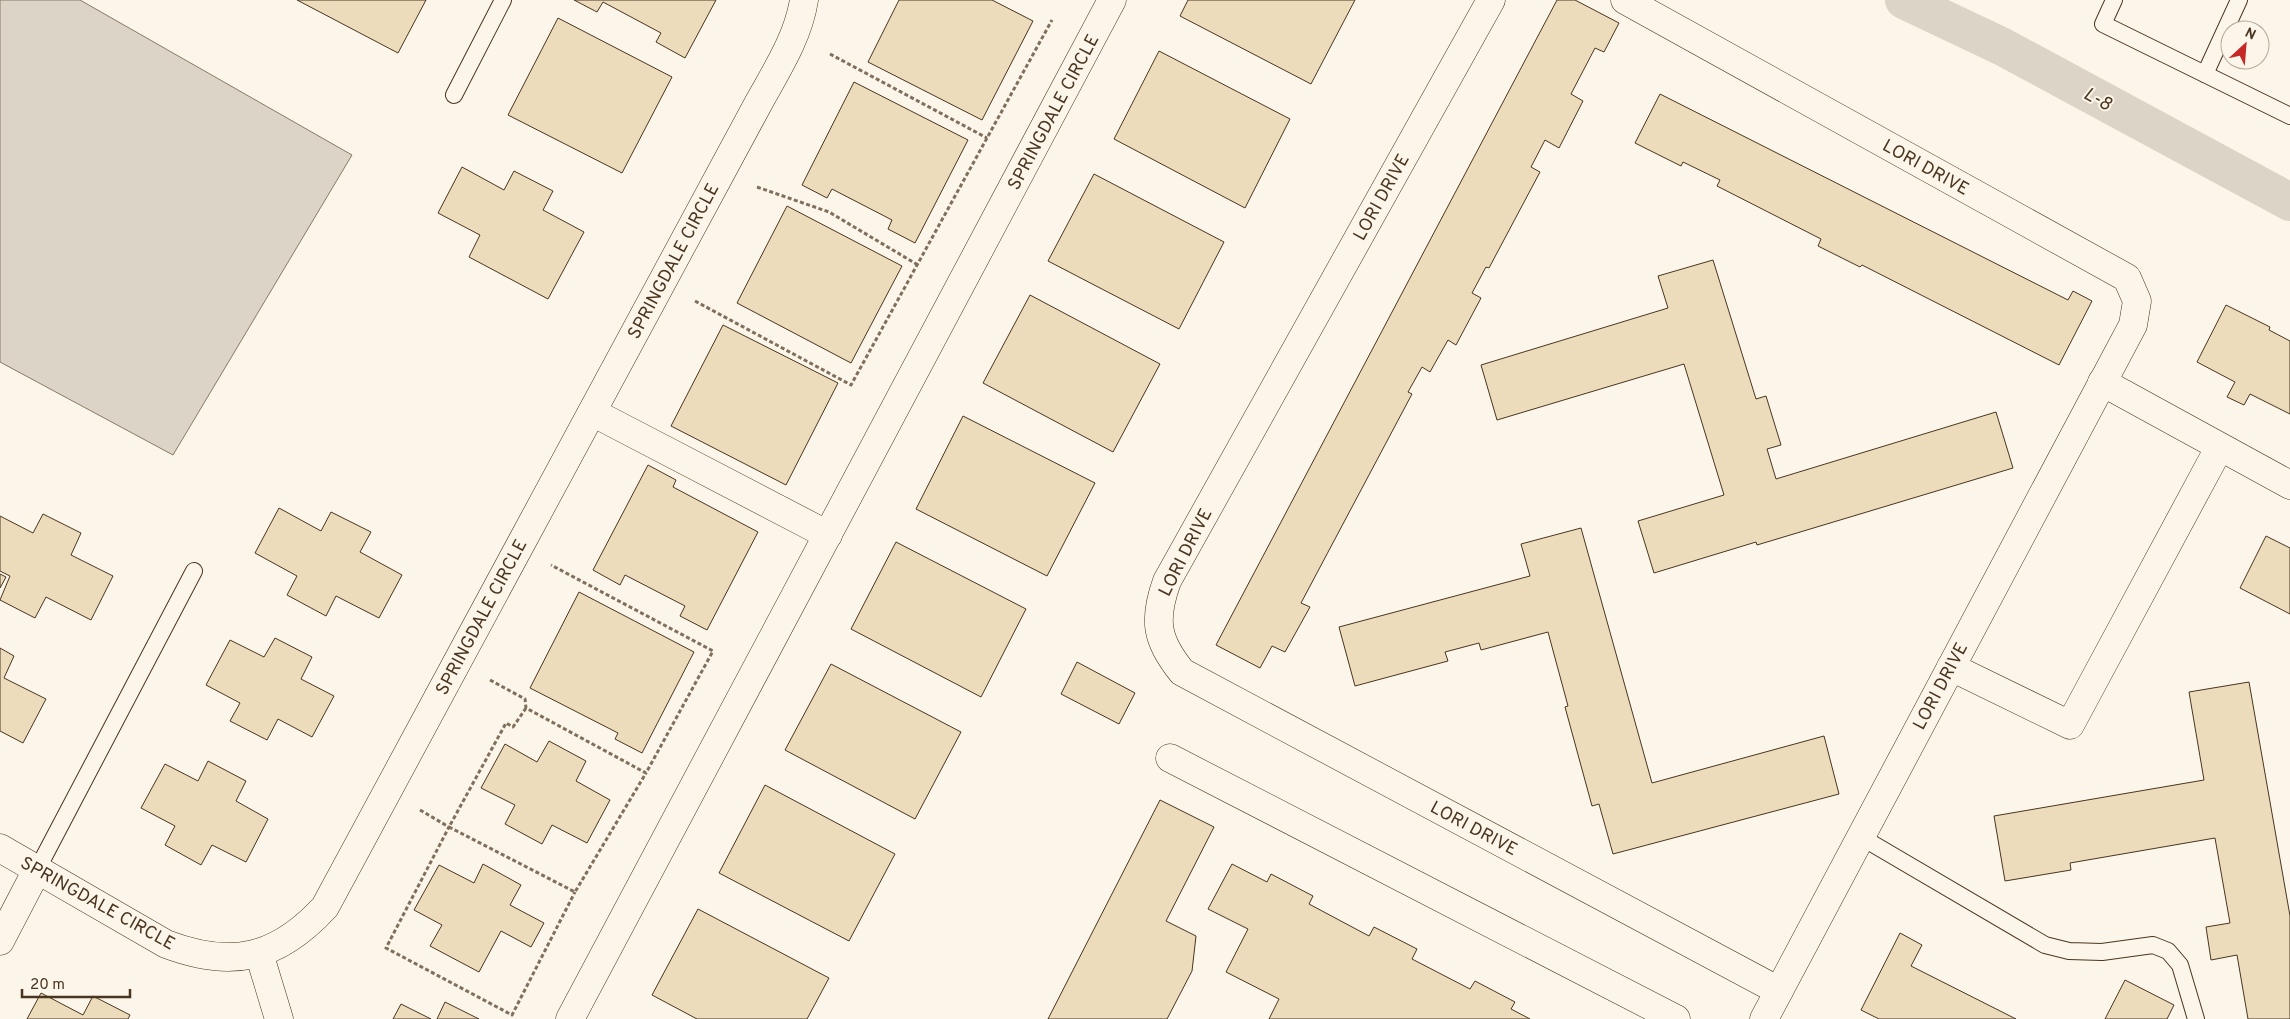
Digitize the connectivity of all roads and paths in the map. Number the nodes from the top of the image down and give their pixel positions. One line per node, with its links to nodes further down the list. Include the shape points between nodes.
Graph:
1 (503, 0): 11 (lane)
2 (804, 0): 18 (street, SPRINGDALE CIRCLE, via 802,15 791,42)
3 (1112, 0): 21 (street, SPRINGDALE CIRCLE)
4 (1491, 0): 37 (street, LORI DRIVE, via 1167,581 1158,604 1158,629 1166,652 1182,672)
5 (1625, 0): 17 (street, LORI DRIVE, via 2127,278 2137,301 2133,325)
6 (2114, 0): 10 (lane, via 2103,24)
7 (2239, 0): 10 (lane)
8 (1052, 20): 13 (path)
9 (830, 54): 13 (path)
10 (2205, 74): 12 (lane)
11 (454, 95)
12 (2290, 116)
13 (988, 138): 15 (path)
14 (757, 187): 15 (path, via 828,212)
15 (918, 265): 16 (path, via 851,385)
16 (695, 301)
17 (2102, 382): 19 (street); 24 (street, LORI DRIVE)
18 (592, 412): 21 (street); 36 (street, SPRINGDALE CIRCLE, via 325,907 305,928 282,944)
19 (2219, 448): 20 (street); 24 (street, via 2070,725)
20 (2290, 485)
21 (828, 535): 39 (street, SPRINGDALE CIRCLE)
22 (551, 566): 28 (path, via 713,651)
23 (194, 572): 33 (lane)
24 (1951, 666): 31 (street, LORI DRIVE)
25 (490, 680): 26 (path, via 525,699)
26 (526, 708): 28 (path); 30 (path, via 513,727 506,723)
27 (1170, 758): 40 (street)
28 (646, 773): 34 (path)
29 (420, 810): 30 (path)
30 (449, 827): 34 (path); 34 (path, via 386,948 512,1015)
31 (1860, 837): 37 (street, LORI DRIVE); 42 (lane, via 2045,944 2069,951 2102,952 2153,945 2168,951 2180,965)
32 (0, 848): 33 (street, SPRINGDALE CIRCLE)
33 (38, 868): 35 (street); 36 (street, SPRINGDALE CIRCLE, via 166,944 193,954 221,958)
34 (576, 892)
35 (0, 941)
36 (259, 953): 38 (street)
37 (1779, 991): 41 (street, LORI DRIVE)
38 (280, 1019)
39 (570, 1019)
40 (1676, 1019)
41 (1764, 1019)
42 (2196, 1019)

